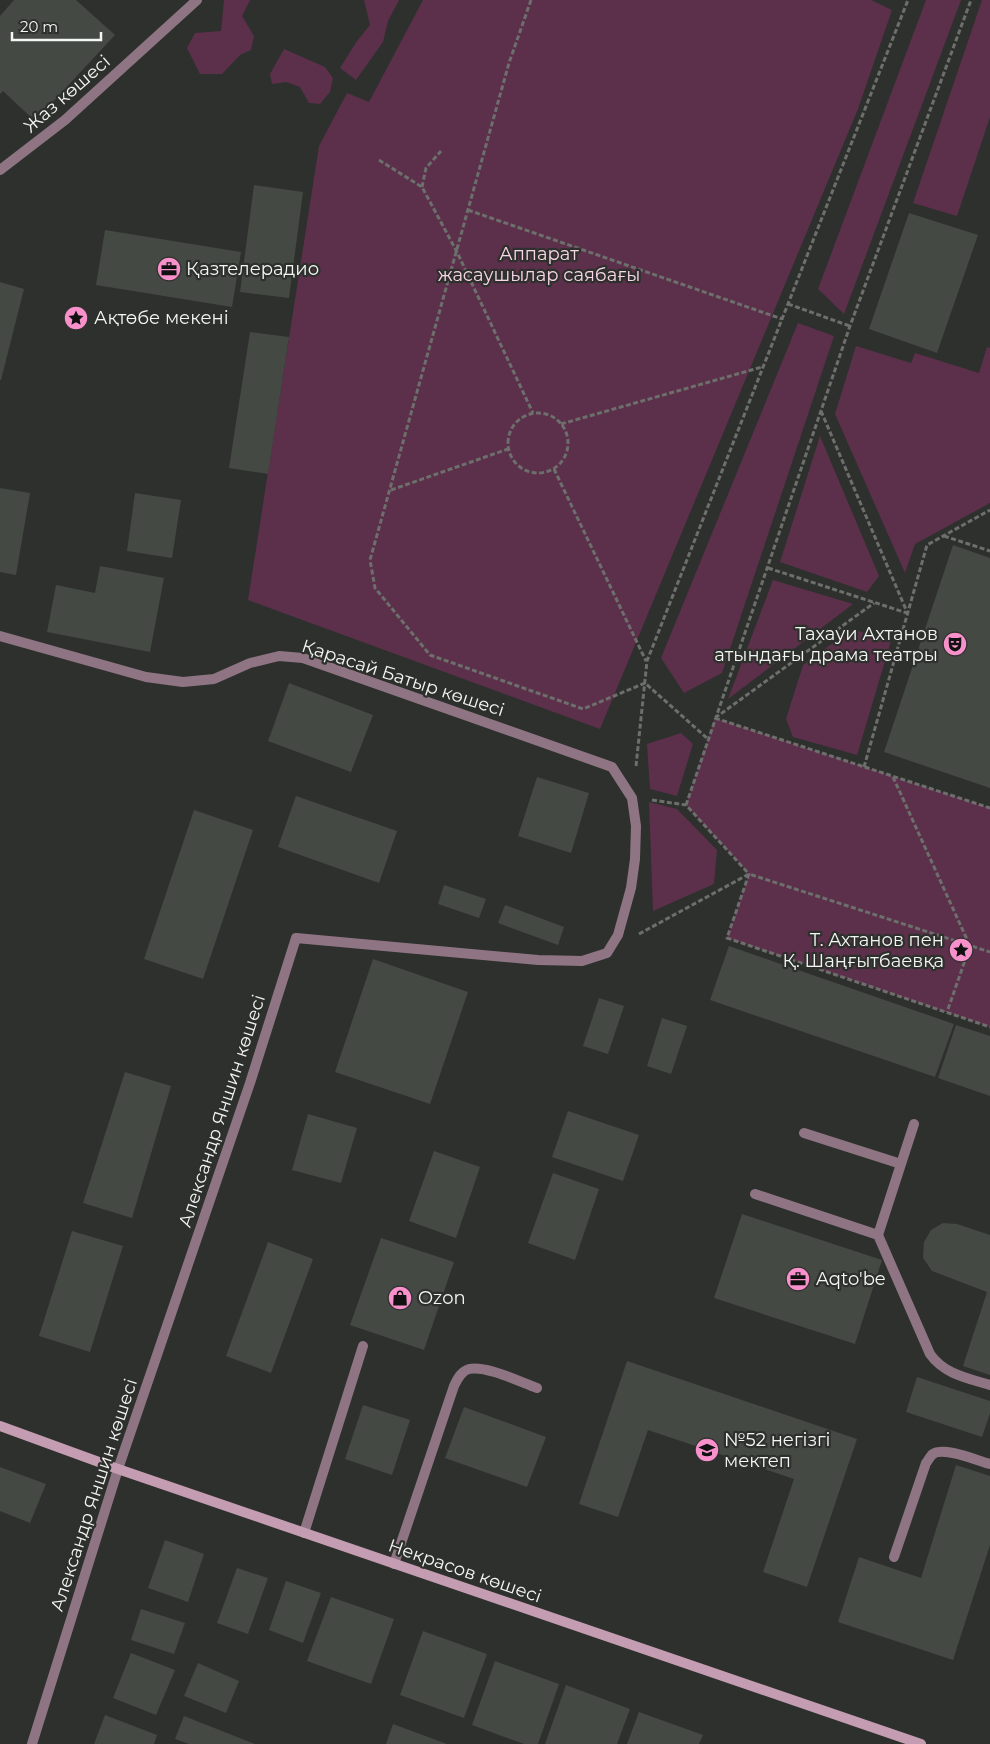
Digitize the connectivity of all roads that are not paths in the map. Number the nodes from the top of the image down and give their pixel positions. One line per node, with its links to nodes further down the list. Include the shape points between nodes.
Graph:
1 (197, 0): 2 (street, Жаз көшесі, via 65,120)
2 (0, 170)
3 (0, 636): 4 (street, Қарасай Батыр көшесі, via 146,677 183,682 214,679 250,663 278,656 303,658 612,768)
4 (632, 798): 15 (street, Александр Яншин көшесі, via 636,826 631,888 618,936 607,953 582,961 538,960 296,938)
5 (914, 1124): 7 (street)
6 (804, 1133): 7 (street)
7 (901, 1164): 9 (street)
8 (755, 1194): 9 (street)
9 (878, 1234): 11 (street, via 930,1354 938,1365 949,1372)
10 (363, 1346): 16 (street)
11 (990, 1385)
12 (537, 1388): 18 (street, via 487,1371 469,1369 460,1375)
13 (0, 1426): 15 (main road, Некрасов көшесі)
14 (990, 1464): 17 (street, via 949,1452 932,1454)
15 (118, 1469): 16 (main road, Некрасов көшесі); 19 (street, Александр Яншин көшесі)
16 (304, 1533): 18 (main road, Некрасов көшесі)
17 (894, 1557)
18 (394, 1564): 20 (main road, Некрасов көшесі)
19 (32, 1744)
20 (921, 1744)

